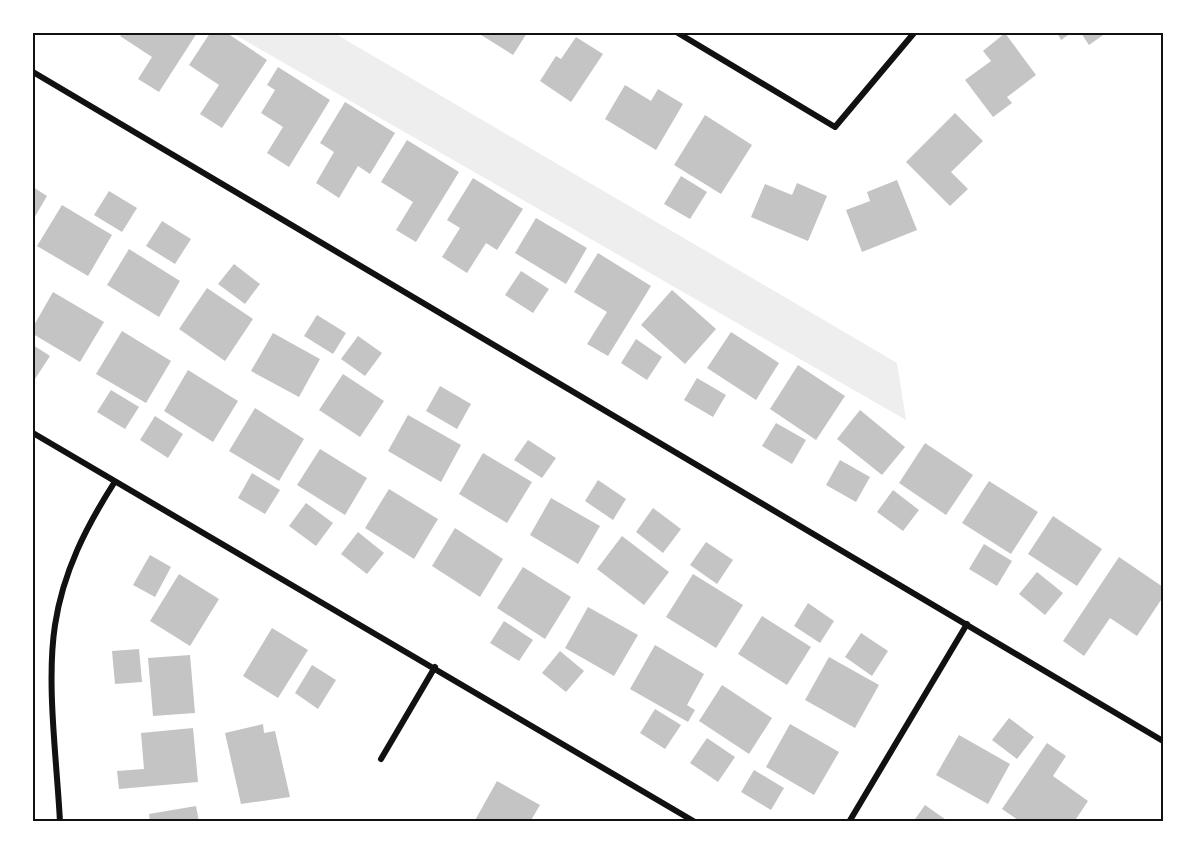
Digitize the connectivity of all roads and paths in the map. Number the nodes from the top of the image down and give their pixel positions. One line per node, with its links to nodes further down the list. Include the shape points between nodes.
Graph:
1 (678, 33): 2 (street, via 835,127)
2 (914, 33)
3 (33, 72): 6 (street)
4 (33, 433): 5 (street)
5 (114, 483): 7 (street); 10 (street, via 87,526 73,558 55,625 52,657)
6 (967, 624): 8 (street); 12 (street)
7 (435, 668): 9 (street); 11 (street)
8 (1163, 741)
9 (381, 759)
10 (60, 822)
11 (695, 822)
12 (849, 822)

